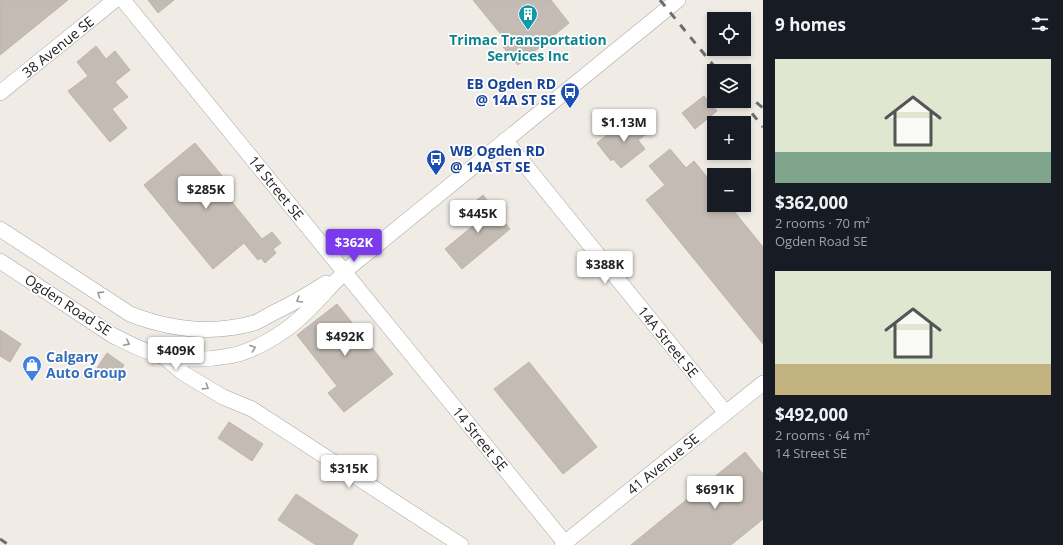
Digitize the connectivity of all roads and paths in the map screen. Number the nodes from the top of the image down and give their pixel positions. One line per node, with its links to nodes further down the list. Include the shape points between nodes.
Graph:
1 (115, 0): 4 (street, 38 Avenue SE)
2 (123, 0): 8 (street, 14 Street SE)
3 (678, 0): 5 (street, Ogden Road SE)
4 (0, 93)
5 (505, 140): 8 (street, Ogden Road SE); 11 (street, 14A Street SE)
6 (0, 229): 8 (street, Ogden Road SE, one-way to 6, via 294,303 254,323 212,331 176,327 130,314)
7 (0, 261): 9 (street, Ogden Road SE, one-way to 9, via 112,335)
8 (344, 272): 9 (street, Ogden Road SE, one-way to 8, via 194,359 230,356 265,344 300,319); 12 (street, 14 Street SE)
9 (163, 356): 13 (street, one-way to 13, via 183,373 223,397 252,409)
10 (763, 384): 11 (street, 41 Avenue SE)
11 (726, 413): 12 (street, 41 Avenue SE)
12 (564, 544)
13 (461, 545)

